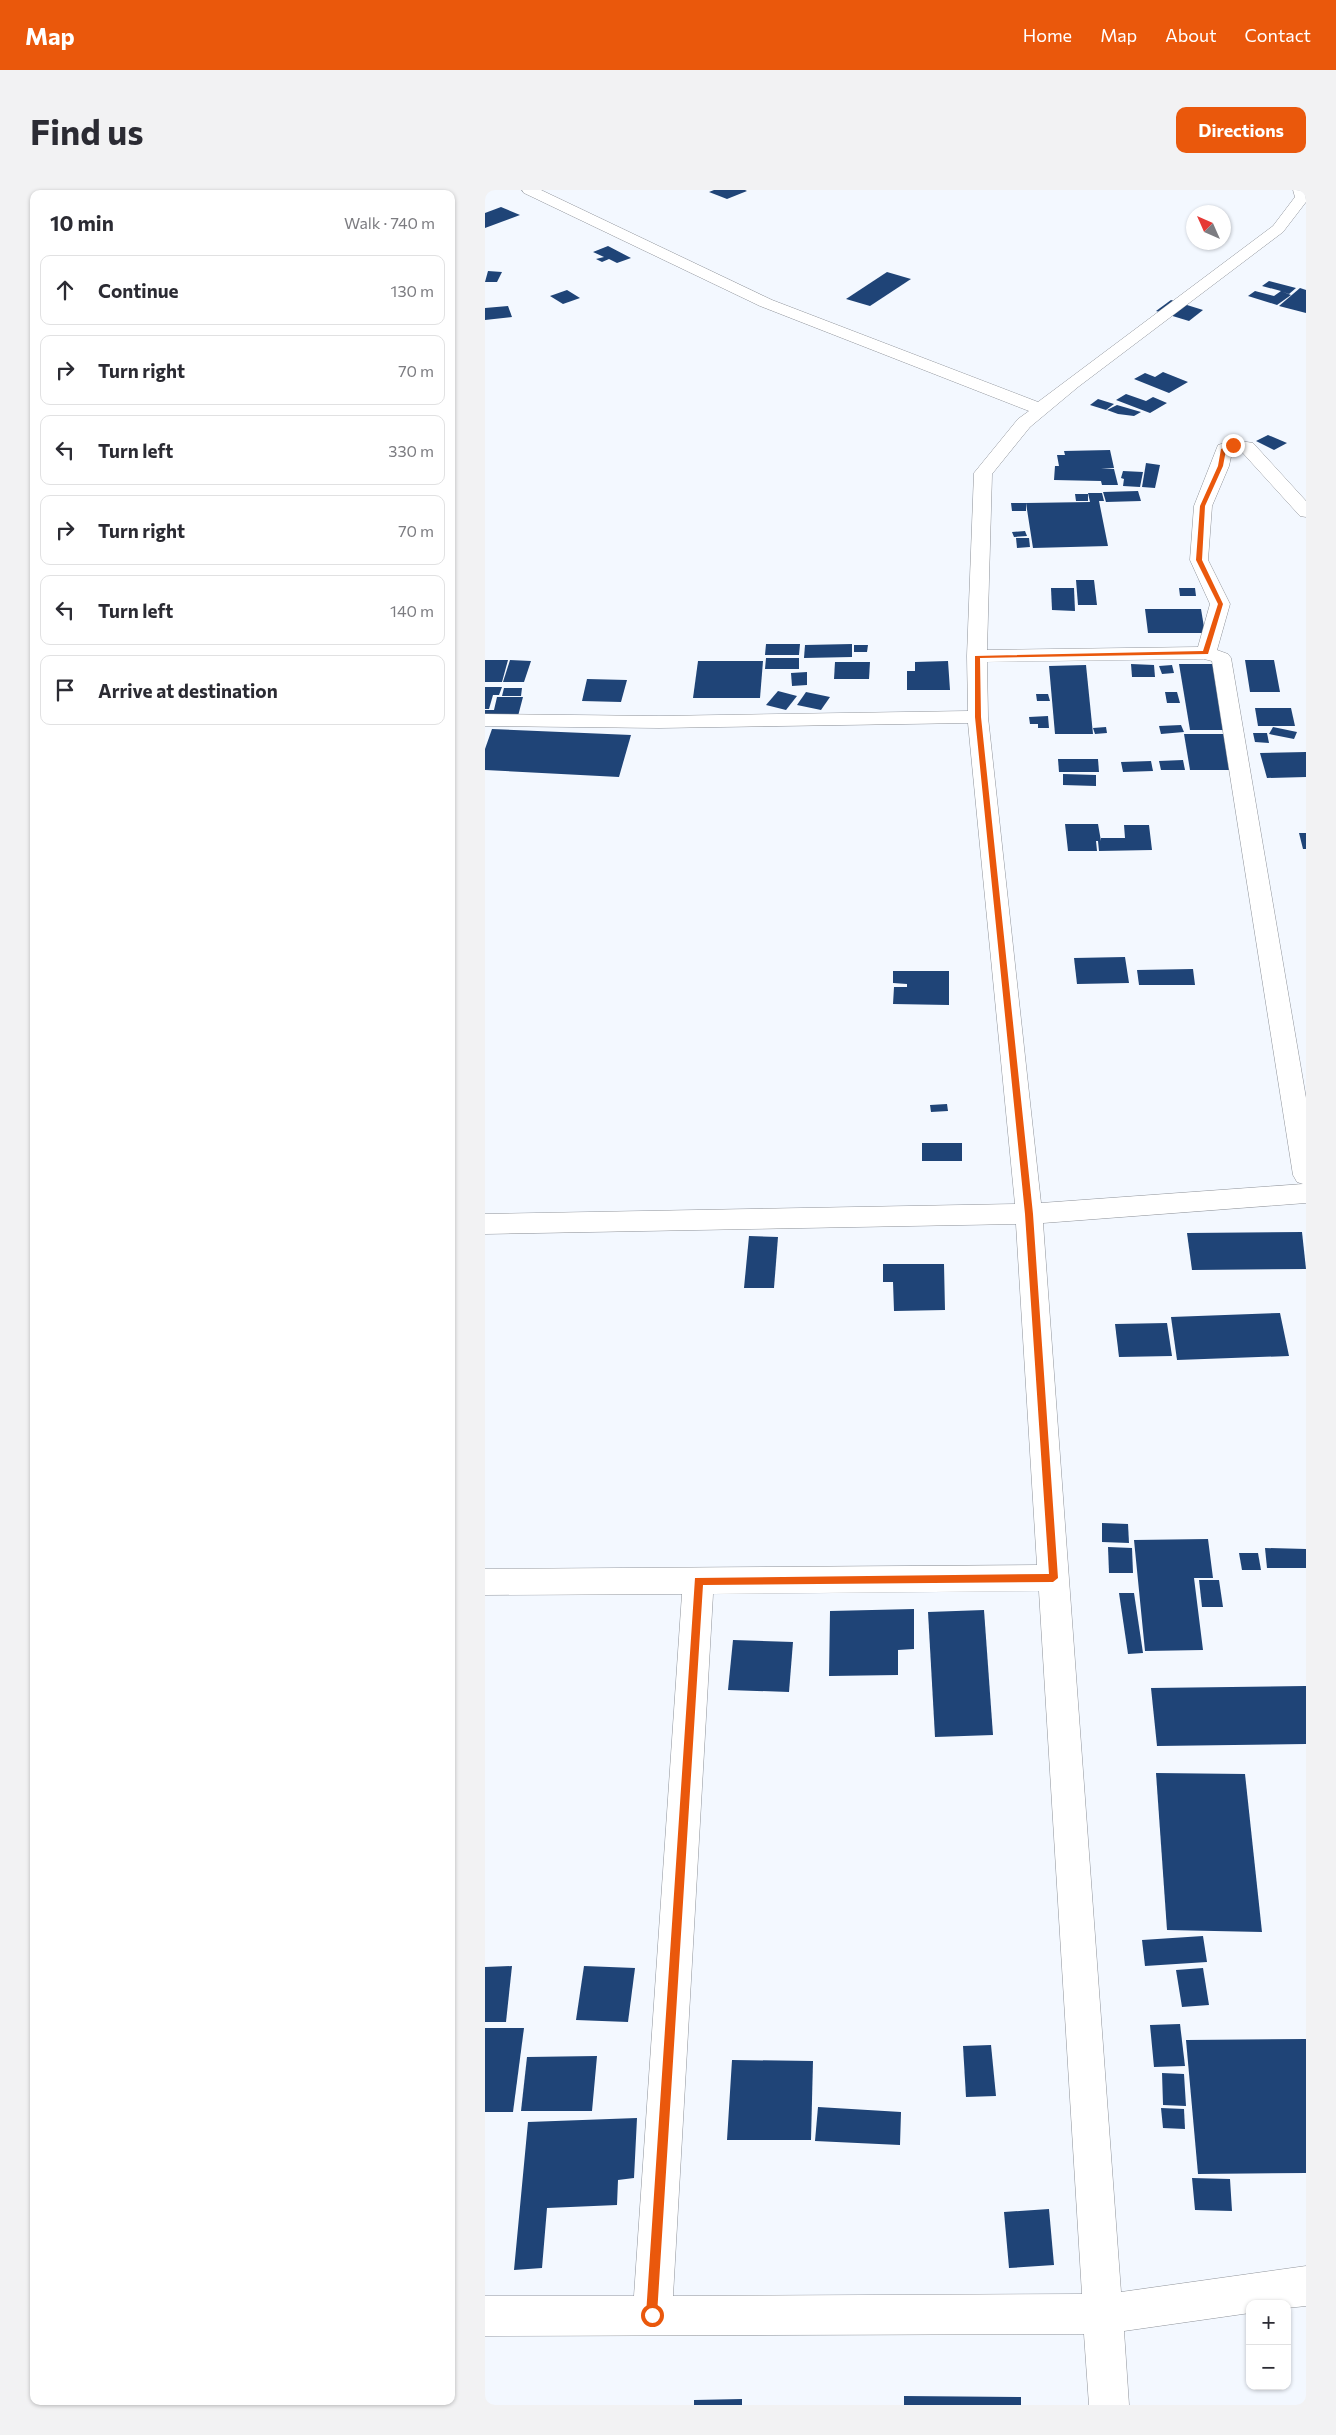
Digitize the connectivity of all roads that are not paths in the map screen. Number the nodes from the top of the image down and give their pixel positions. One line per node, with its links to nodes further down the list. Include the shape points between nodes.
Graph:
1 (529, 190): 3 (street, via 766,303)
2 (1300, 190): 3 (street, via 1302,198 1279,230)
3 (1040, 409): 6 (street, via 1024,423 983,473)
4 (1306, 512): 5 (street, via 1247,447 1233,445 1224,449 1203,506 1199,560 1220,604)
5 (1206, 653): 6 (street); 9 (street, via 1221,658)
6 (977, 656): 7 (street)
7 (978, 717): 8 (street, via 659,722); 11 (street)
8 (485, 720)
9 (1306, 1175)
10 (1306, 1194): 11 (street)
11 (1029, 1214): 12 (street); 13 (street)
12 (485, 1224)
13 (1053, 1578): 14 (street); 17 (street)
14 (698, 1581): 15 (street); 18 (street)
15 (485, 1582)
16 (1306, 2286): 17 (street)
17 (1103, 2314): 18 (street); 20 (street)
18 (652, 2315): 19 (street)
19 (485, 2316)
20 (1109, 2405)

